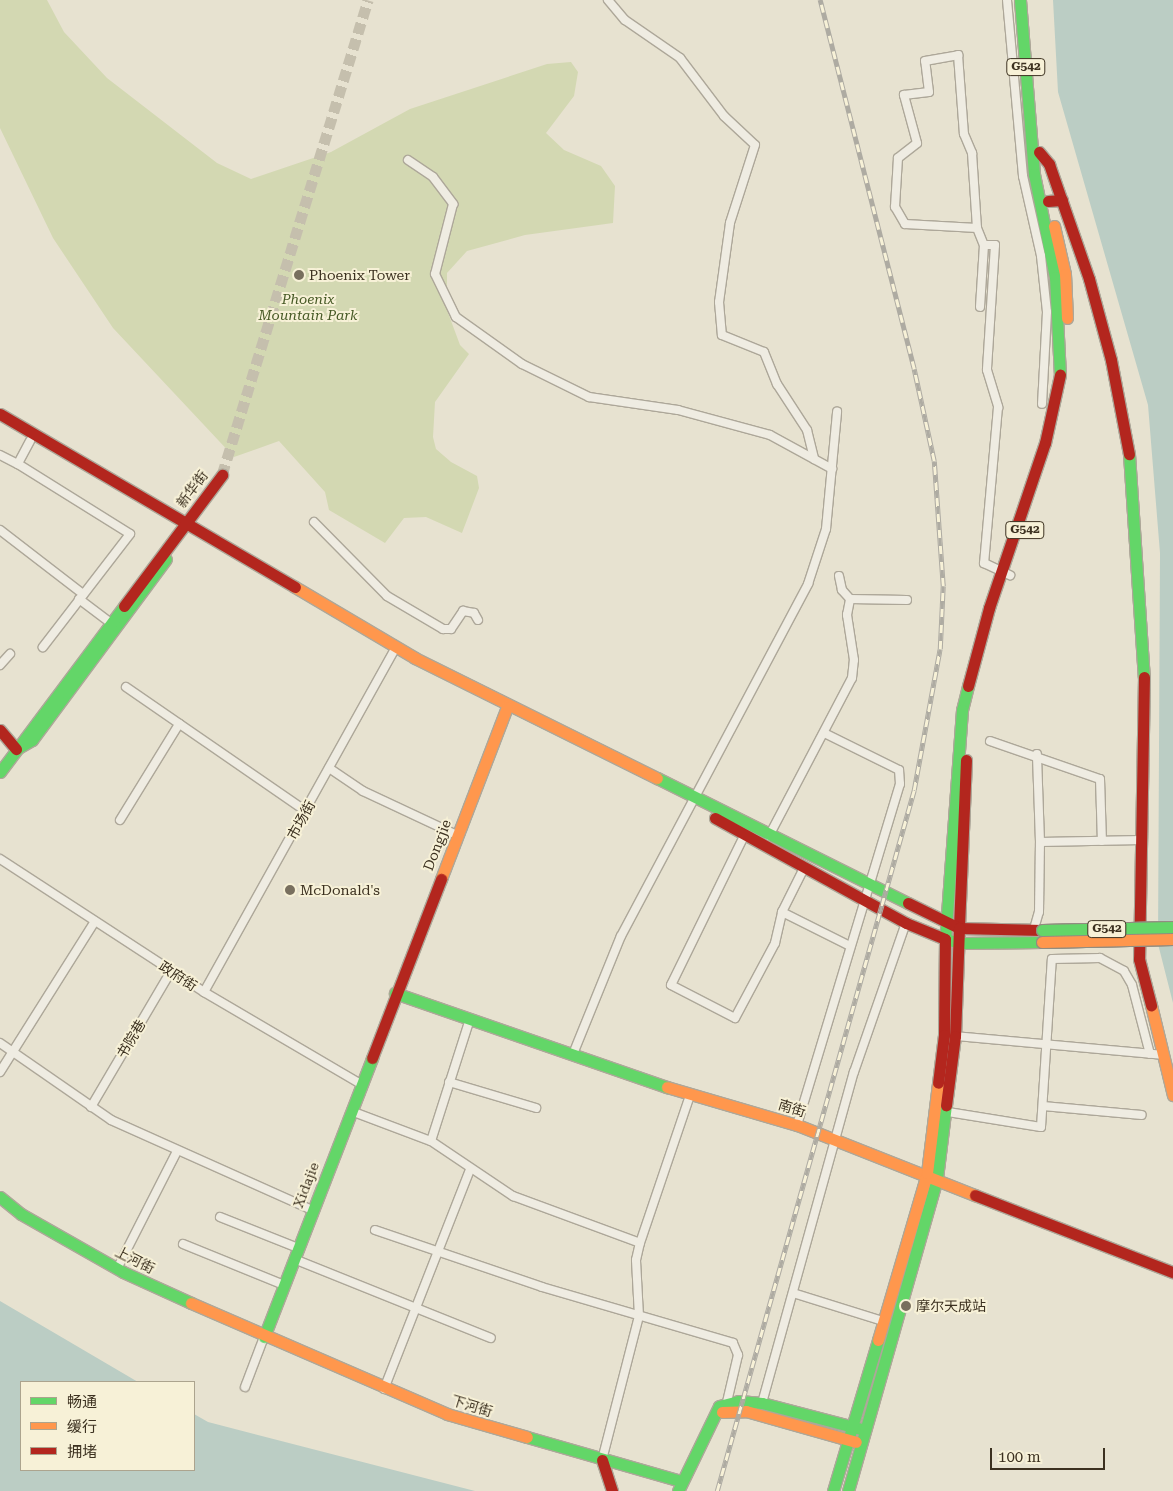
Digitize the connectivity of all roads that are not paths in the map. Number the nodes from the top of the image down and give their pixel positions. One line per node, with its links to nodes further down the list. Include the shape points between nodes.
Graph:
1 (608, 0): 19 (street, via 625,20 680,58 724,116 755,145 730,223 719,302 722,334 764,352 776,384 807,430)
2 (1007, 0): 13 (street, via 1022,176 1041,256 1047,312)
3 (1020, 0): 5 (main road, G542)
4 (1027, 0): 5 (main road, G542)
5 (1035, 134): 6 (main road, G542); 25 (main road, G542, via 1034,174 1055,277 1062,368 1045,443)
6 (1039, 152): 8 (main road, via 1049,164); 9 (main road, G542)
7 (408, 160): 19 (street, via 433,176 453,204 435,274 456,317 522,364 588,398 678,410 770,435)
8 (1062, 200): 9 (main road); 52 (main road, via 1111,360 1134,483 1144,668)
9 (1048, 202): 25 (main road, G542, via 1065,274 1070,368 1054,445)
10 (977, 228): 10 (street, via 905,224 895,207 898,158 917,144 904,95 929,92 924,61 958,56); 11 (street)
11 (984, 245): 12 (street); 25 (street, via 996,245 986,370 998,407 984,563)
12 (980, 306)
13 (1042, 404)
14 (837, 412): 21 (street)
15 (0, 414): 24 (main road)
16 (0, 423): 17 (main road)
17 (30, 441): 20 (street); 24 (main road)
18 (0, 455): 20 (street)
19 (814, 459): 21 (street)
20 (18, 464): 27 (street, via 130,534)
21 (832, 469): 46 (street, via 826,529 808,584)
22 (314, 522): 30 (street, via 387,596 443,628 451,628 463,611 474,613)
23 (0, 530): 27 (street)
24 (184, 530): 31 (main road); 33 (main road); 42 (main road, via 32,740)
25 (1006, 574): 61 (main road, G542, via 962,710); 64 (main road, G542, via 971,712 961,810)
26 (839, 576): 28 (street, via 842,590)
27 (81, 596): 31 (street); 32 (street)
28 (850, 600): 29 (street); 40 (street, via 847,632 854,672)
29 (907, 600)
30 (478, 620)
31 (110, 622): 42 (main road)
32 (43, 647)
33 (394, 651): 37 (main road); 44 (street, 市场街)
34 (10, 654): 35 (street)
35 (0, 665)
36 (126, 687): 38 (street)
37 (506, 711): 46 (main road); 50 (main road, Dongjie)
38 (179, 724): 47 (street); 48 (street)
39 (0, 730): 42 (main road)
40 (824, 733): 51 (street); 57 (street, via 899,770 897,797)
41 (990, 741): 43 (street)
42 (16, 749): 45 (main road)
43 (1037, 754): 53 (street, via 1100,779); 54 (street)
44 (329, 768): 47 (street, 市场街); 50 (street, via 363,791)
45 (0, 772)
46 (691, 800): 49 (main road); 51 (main road); 78 (street, via 621,936)
47 (306, 811): 71 (street, 市场街)
48 (120, 820)
49 (745, 834): 56 (main road); 59 (street, via 671,985 735,1018 775,943)
50 (457, 835): 72 (main road, Dongjie)
51 (769, 836): 57 (main road)
52 (1142, 840): 53 (street); 80 (main road, via 1139,959)
53 (1102, 841): 54 (street)
54 (1040, 842): 65 (street)
55 (0, 859): 60 (street, 政府街)
56 (805, 866): 58 (main road); 59 (street)
57 (868, 885): 58 (street); 61 (main road)
58 (864, 898): 62 (main road); 69 (street)
59 (782, 912): 69 (street)
60 (95, 921): 70 (street, 政府街); 77 (street)
61 (944, 922): 64 (main road); 66 (main road, G542)
62 (906, 923): 66 (main road); 93 (street, via 854,1072)
63 (1173, 927): 65 (main road, G542, bridge)
64 (959, 928): 65 (main road, G542); 68 (main road)
65 (1038, 930)
66 (945, 939): 68 (main road, G542); 97 (main road, via 944,1035)
67 (1173, 939): 68 (main road, G542, bridge)
68 (961, 943): 74 (main road)
69 (850, 946): 92 (street)
70 (171, 971): 71 (street, 政府街); 87 (street, 书院巷)
71 (204, 992): 83 (street, 政府街)
72 (395, 994): 73 (main road, 南街); 83 (main road, Xidajie)
73 (470, 1019): 78 (main road, 南街); 82 (street)
74 (956, 1036): 76 (street); 90 (main road)
75 (0, 1044): 77 (street)
76 (1047, 1044): 79 (street); 79 (street, via 1052,959 1100,958 1120,967 1130,980); 86 (street)
77 (15, 1054): 81 (street); 87 (street)
78 (573, 1054): 84 (main road, 南街)
79 (1150, 1054): 80 (street)
80 (1163, 1055): 85 (main road)
81 (0, 1072)
82 (449, 1082): 88 (street); 94 (street)
83 (361, 1084): 89 (main road, Xidajie)
84 (690, 1095): 92 (main road, 南街); 102 (street)
85 (1173, 1095)
86 (1043, 1106): 90 (street, via 1041,1127); 91 (street)
87 (91, 1107): 95 (street)
88 (536, 1108)
89 (351, 1111): 94 (street); 99 (main road, Xidajie)
90 (948, 1112): 97 (main road)
91 (1142, 1115)
92 (797, 1125): 93 (main road, 南街)
93 (836, 1139): 97 (main road, 南街); 109 (street)
94 (430, 1141): 96 (street)
95 (177, 1151): 99 (street); 106 (street)
96 (470, 1170): 102 (street, via 513,1196); 104 (street)
97 (932, 1175): 107 (main road, 南街); 112 (main road); 120 (main road)
98 (0, 1197): 106 (main road, 上河街, via 21,1214)
99 (312, 1210): 105 (main road, Xidajie)
100 (220, 1218): 105 (street)
101 (375, 1230): 104 (street)
102 (640, 1243): 111 (street, via 636,1260)
103 (183, 1244): 108 (street)
104 (438, 1252): 110 (street); 111 (street)
105 (296, 1254): 108 (main road, Xidajie); 110 (street)
106 (117, 1269): 113 (main road, 上河街)
107 (1173, 1272)
108 (284, 1285): 113 (main road, Xidajie)
109 (793, 1293): 112 (street); 117 (street)
110 (416, 1308): 114 (street); 116 (street)
111 (639, 1316): 118 (street, via 733,1344 738,1355); 123 (street)
112 (883, 1321): 119 (main road)
113 (264, 1337): 115 (street, Xidajie); 116 (main road, 下河街)
114 (491, 1338)
115 (246, 1387)
116 (384, 1388): 123 (main road, 下河街, via 447,1414)
117 (762, 1404): 118 (main road); 119 (main road)
118 (726, 1408): 121 (main road); 124 (main road, via 711,1416 690,1475)
119 (852, 1426): 120 (main road); 121 (main road)
120 (865, 1430): 122 (main road)
121 (848, 1439): 122 (main road); 126 (main road)
122 (861, 1443): 127 (main road)
123 (602, 1460): 124 (main road, 下河街); 125 (main road)
124 (679, 1486)
125 (612, 1491)
126 (833, 1491)
127 (848, 1491)

